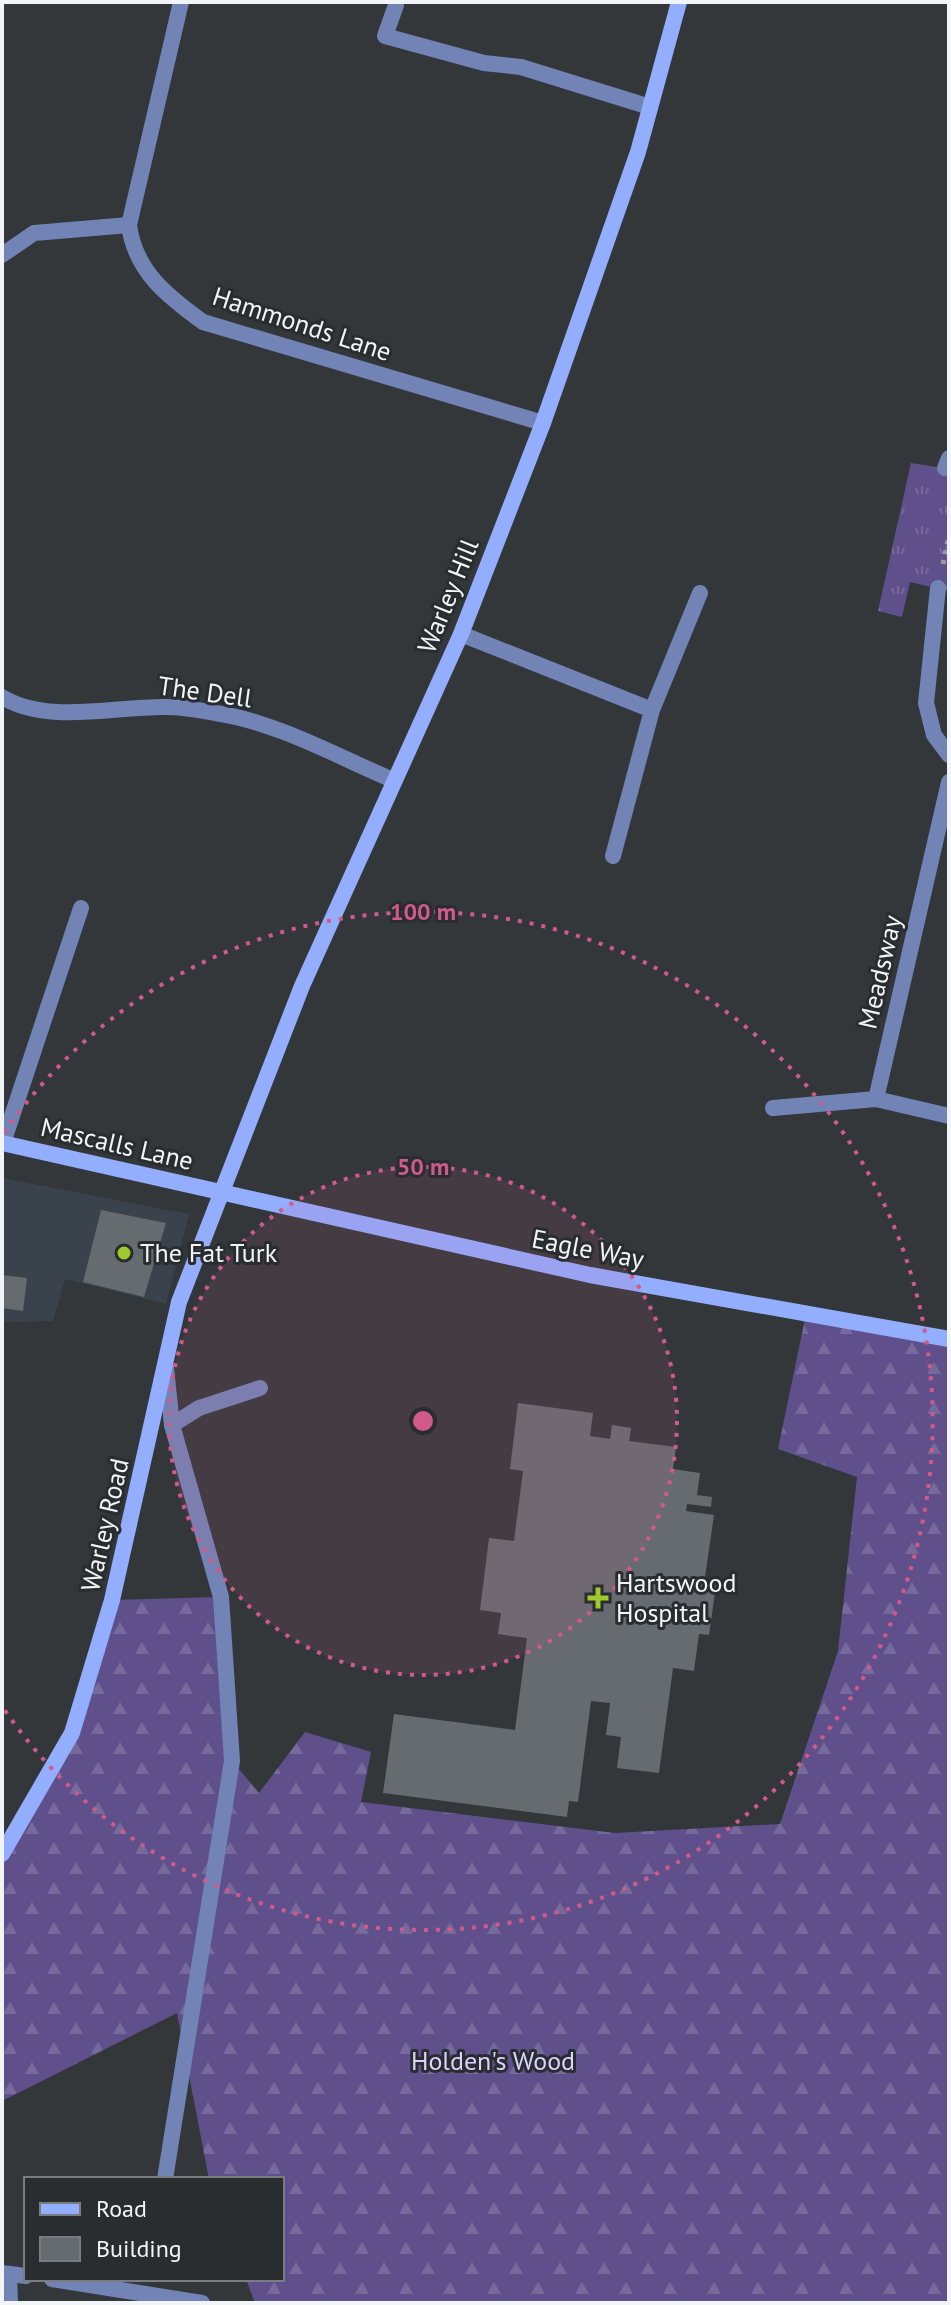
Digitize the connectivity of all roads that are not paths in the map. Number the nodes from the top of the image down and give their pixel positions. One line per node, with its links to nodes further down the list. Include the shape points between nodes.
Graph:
1 (181, 2): 5 (street, Hammonds Lane)
2 (679, 2): 4 (main road, Warley Hill)
3 (396, 5): 4 (street, via 385,36 484,63 521,67)
4 (650, 107): 7 (main road, Warley Hill)
5 (129, 225): 6 (street, via 34,233); 7 (street, Hammonds Lane, via 131,246 144,270 203,322)
6 (2, 255)
7 (543, 423): 10 (main road, Warley Hill)
8 (938, 588): 13 (street, via 926,703 934,735)
9 (700, 593): 12 (street)
10 (461, 634): 12 (street); 14 (main road, Warley Hill)
11 (2, 697): 14 (street, The Dell, via 61,711 168,707 254,721)
12 (652, 710): 16 (street)
13 (949, 755)
14 (393, 780): 22 (main road, Warley Hill, via 302,986)
15 (949, 782): 18 (street, Meadsway)
16 (613, 856)
17 (81, 908): 21 (street)
18 (876, 1099): 19 (street); 20 (street)
19 (773, 1108)
20 (949, 1116)
21 (2, 1143): 22 (main road, Mascalls Lane)
22 (221, 1193): 23 (main road, Eagle Way, via 590,1275); 24 (main road, Warley Road, via 179,1302)
23 (949, 1339)
24 (166, 1368): 26 (street); 27 (main road, Warley Road, via 112,1600 72,1733)
25 (260, 1388): 26 (street, via 199,1408)
26 (172, 1425): 28 (street, via 221,1597 232,1761)
27 (2, 1854)
28 (165, 2177)
29 (12, 2275): 32 (street)
30 (76, 2281): 31 (street)
31 (147, 2287): 33 (street)
32 (10, 2303)
33 (199, 2303)

